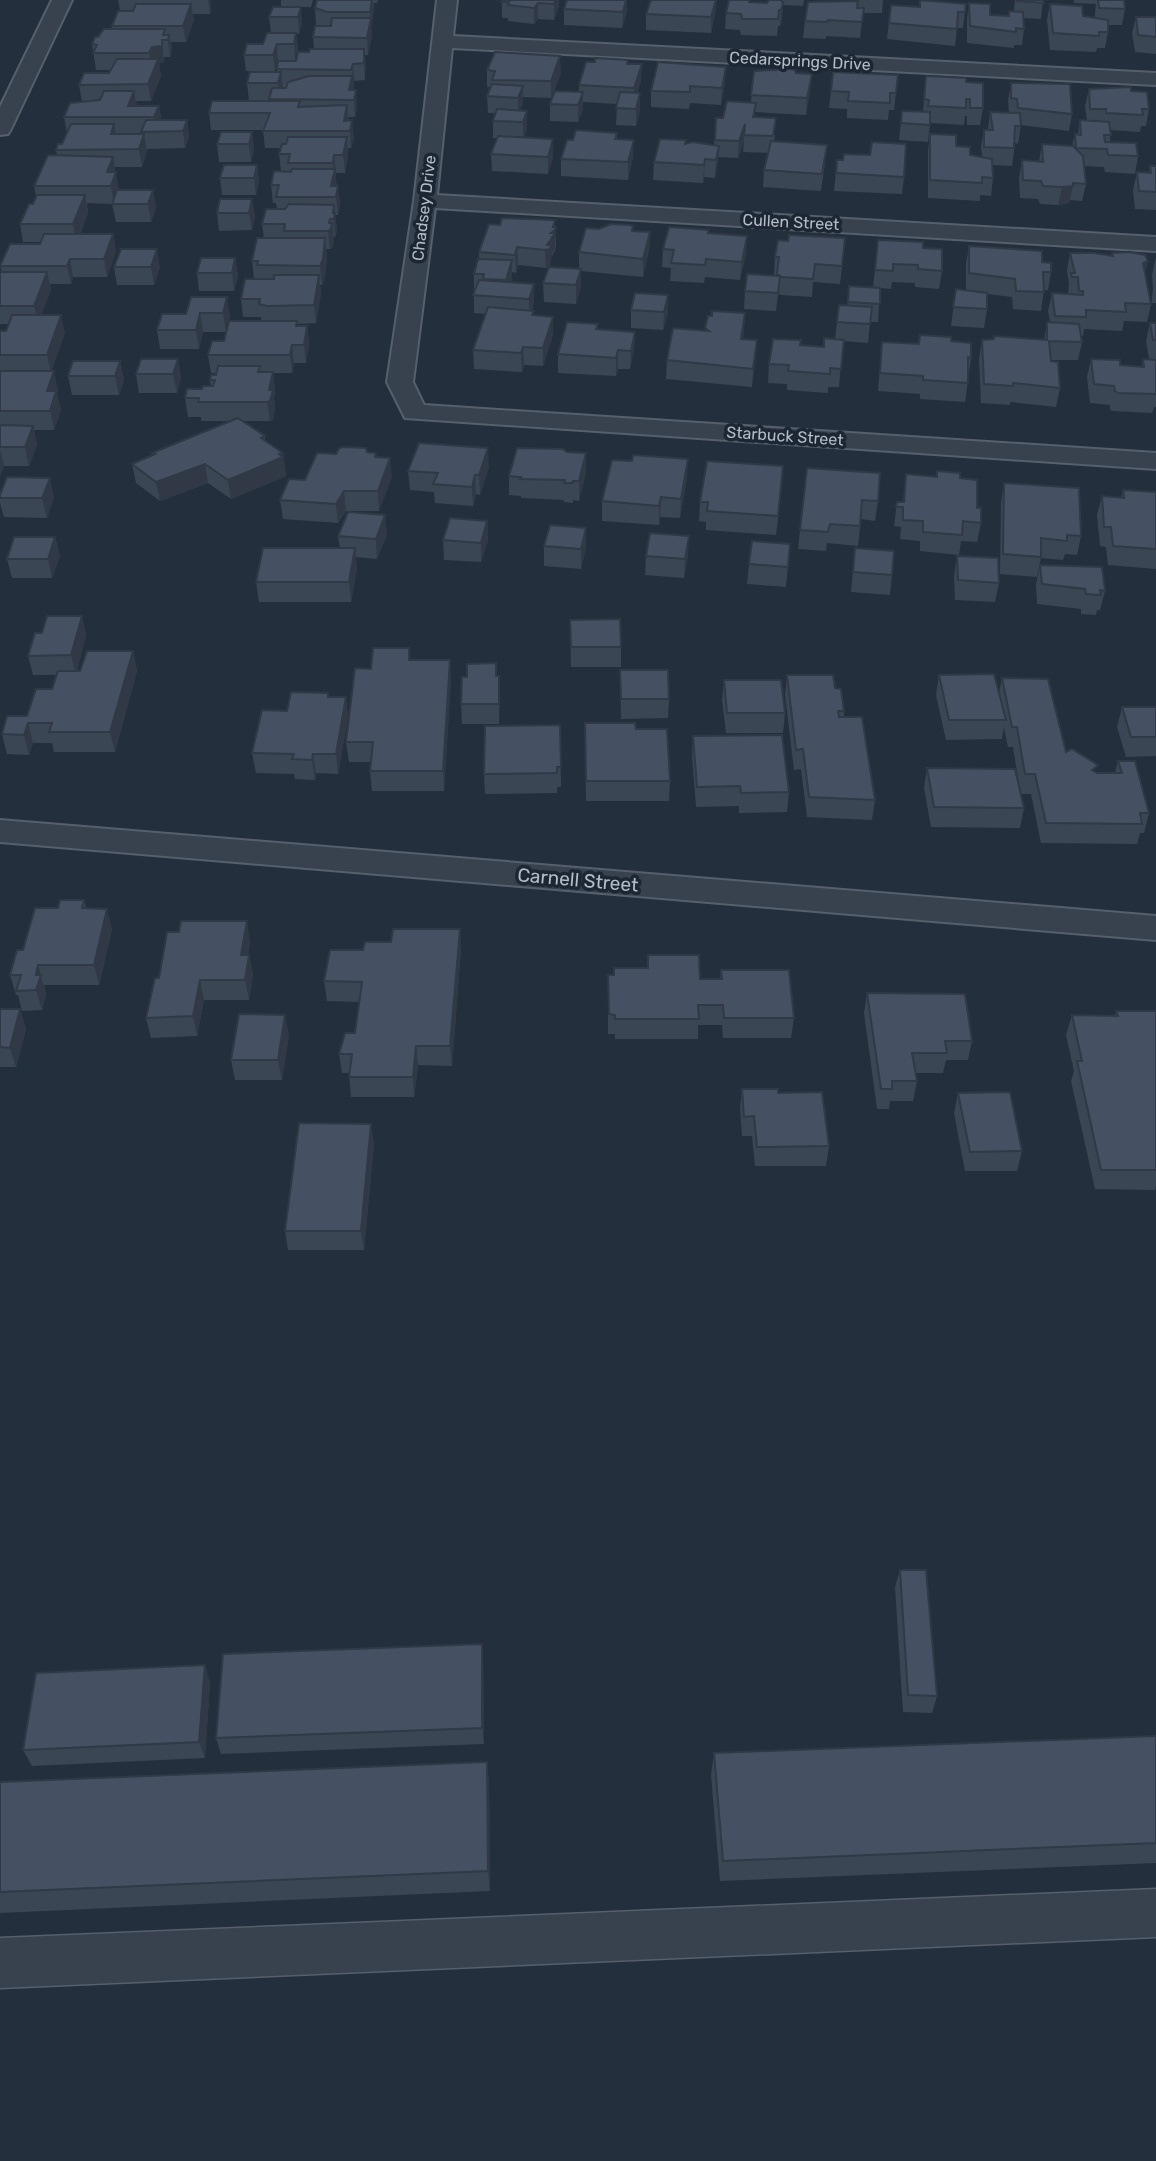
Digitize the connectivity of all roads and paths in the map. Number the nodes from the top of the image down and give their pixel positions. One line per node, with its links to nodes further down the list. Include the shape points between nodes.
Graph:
1 (62, 0): 5 (street)
2 (447, 0): 3 (street, Chadsey Drive)
3 (444, 42): 4 (street, Cedarsprings Drive); 6 (street, Chadsey Drive)
4 (1156, 79)
5 (0, 129)
6 (425, 201): 7 (street, Cullen Street); 8 (street, Chadsey Drive, via 400,382)
7 (1156, 244)
8 (414, 412): 9 (street, Starbuck Street)
9 (1156, 461)
10 (0, 831): 11 (street, Carnell Street)
11 (1156, 928)
12 (1156, 1913): 13 (lane)
13 (0, 1963)

